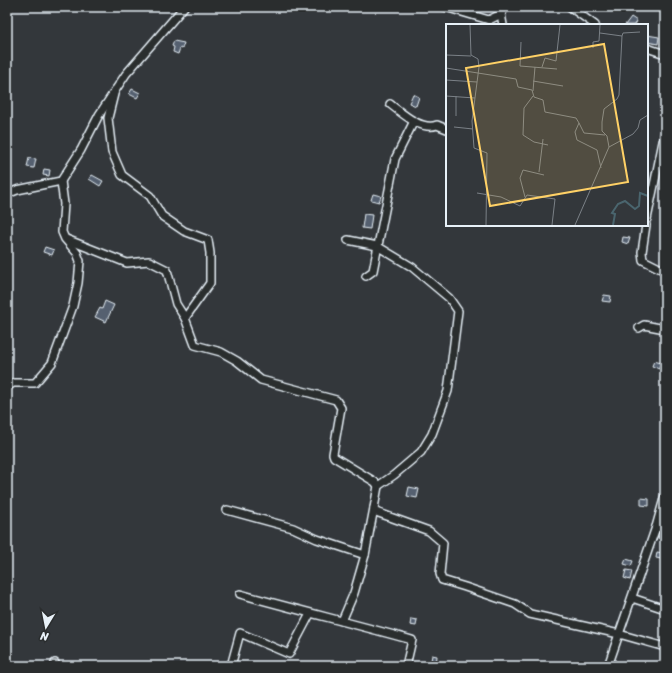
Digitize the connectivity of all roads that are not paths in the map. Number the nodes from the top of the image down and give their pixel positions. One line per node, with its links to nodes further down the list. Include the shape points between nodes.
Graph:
1 (184, 7): 10 (street)
2 (445, 7): 5 (street, via 489,20)
3 (505, 7): 5 (street)
4 (570, 7): 7 (street)
5 (501, 14): 6 (street)
6 (503, 24)
7 (594, 24)
8 (648, 48): 9 (street)
9 (665, 54)
10 (115, 90): 15 (street, via 82,150); 24 (street, via 108,118 112,152 122,175 150,196 162,216 184,231 208,240 210,283)
11 (390, 104): 12 (street)
12 (414, 121): 13 (street); 21 (street, via 395,159)
13 (446, 129)
14 (665, 132): 17 (street)
15 (61, 181): 16 (street); 19 (street, via 64,204 62,232)
16 (7, 194)
17 (648, 214)
18 (646, 226): 22 (street, via 643,260)
19 (65, 239): 24 (street, via 127,263 149,261 167,270 176,304); 27 (street, via 77,253 80,261 78,283 73,306 52,363 35,383 13,384)
20 (348, 240): 21 (street)
21 (377, 246): 23 (street, via 373,271); 28 (street, via 412,267 449,298 458,311 448,391 432,434 421,452)
22 (665, 271)
23 (366, 276)
24 (185, 318): 28 (street, via 194,345 221,352 238,361 261,380 336,400 341,408 334,457)
25 (639, 328): 26 (street, via 644,325)
26 (665, 329)
27 (7, 387)
28 (378, 486): 30 (street)
29 (665, 495): 32 (street)
30 (374, 508): 34 (street); 40 (street, via 376,512 430,531 443,543 440,574 442,580 515,604 530,614)
31 (227, 510): 34 (street, via 292,528)
32 (656, 527): 33 (street); 36 (street)
33 (665, 528)
34 (365, 555): 39 (street, via 354,593)
35 (240, 594): 38 (street)
36 (632, 598): 37 (street); 40 (street)
37 (665, 609)
38 (310, 614): 39 (street); 42 (street, via 289,654 240,633)
39 (342, 620): 43 (street, via 412,640)
40 (619, 634): 41 (street); 44 (street)
41 (665, 647)
42 (231, 666)
43 (406, 666)
44 (608, 666)

